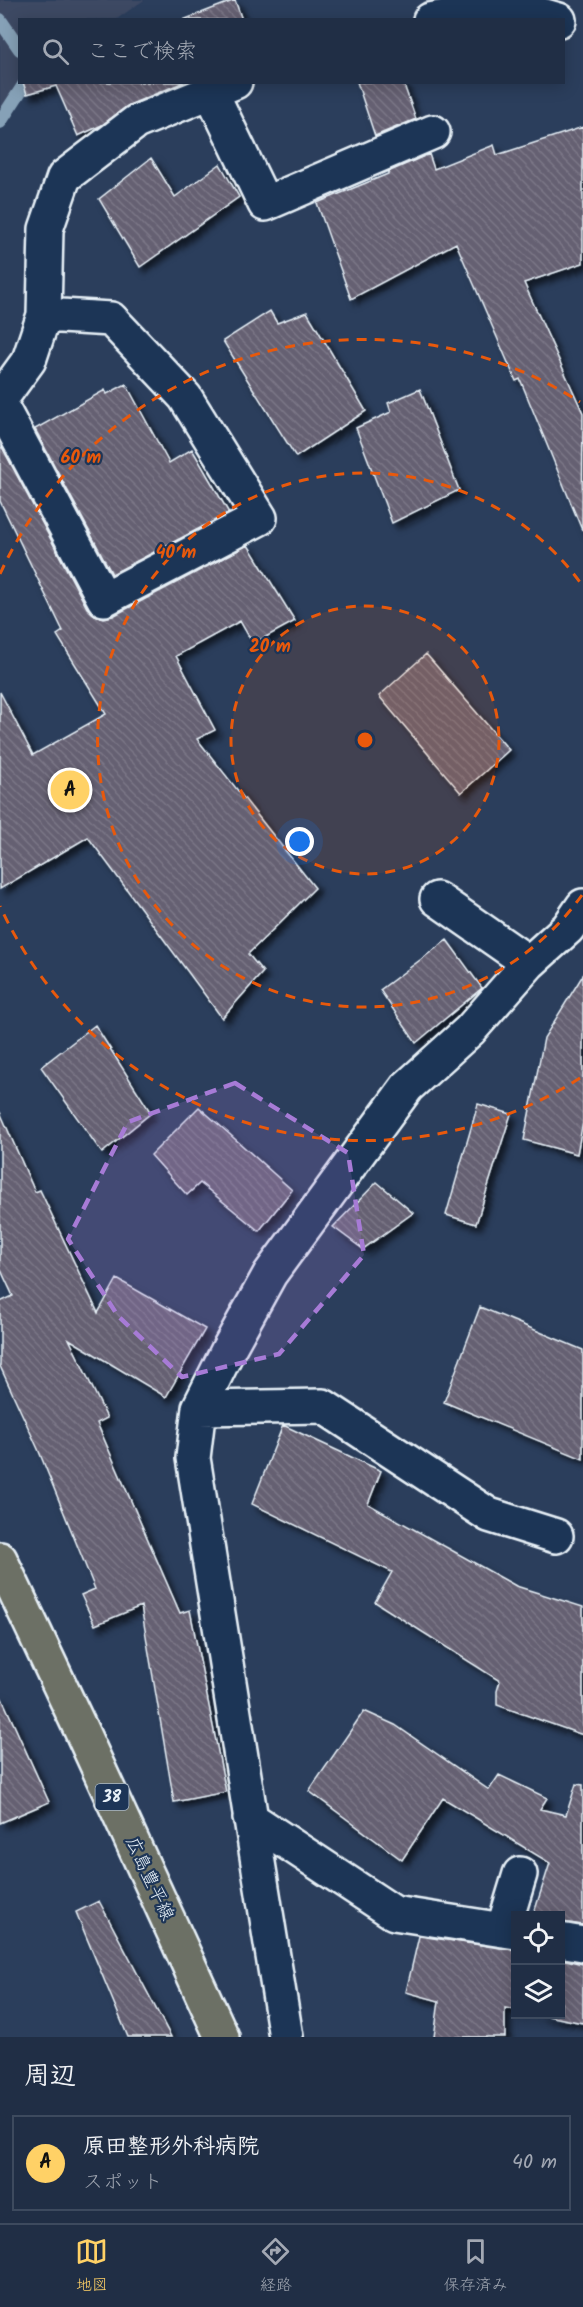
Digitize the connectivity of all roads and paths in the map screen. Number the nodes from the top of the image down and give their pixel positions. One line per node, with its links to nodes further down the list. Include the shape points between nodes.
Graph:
1 (440, 18): 2 (street, via 507,5)
2 (554, 18)
3 (565, 21): 4 (street)
4 (583, 26)
5 (223, 87): 6 (street, via 265,204); 7 (street, via 136,122 64,177 46,229)
6 (433, 132)
7 (44, 315): 8 (street, via 29,360); 8 (street, via 111,319 185,397 260,518 104,599)
8 (0, 402)
9 (437, 899): 11 (street)
10 (578, 924): 11 (street)
11 (528, 963): 12 (street, via 470,1030 407,1087 270,1274)
12 (199, 1408): 13 (street, via 322,1406 489,1515); 15 (street, via 193,1458)
13 (556, 1536)
14 (0, 1559): 20 (main road, 広島豊平線 / 38)
15 (250, 1818): 17 (street, via 394,1913); 21 (street)
16 (520, 1874): 17 (street)
17 (509, 1931)
18 (565, 1941): 19 (street)
19 (583, 1944)
20 (222, 2037)
21 (286, 2037)

